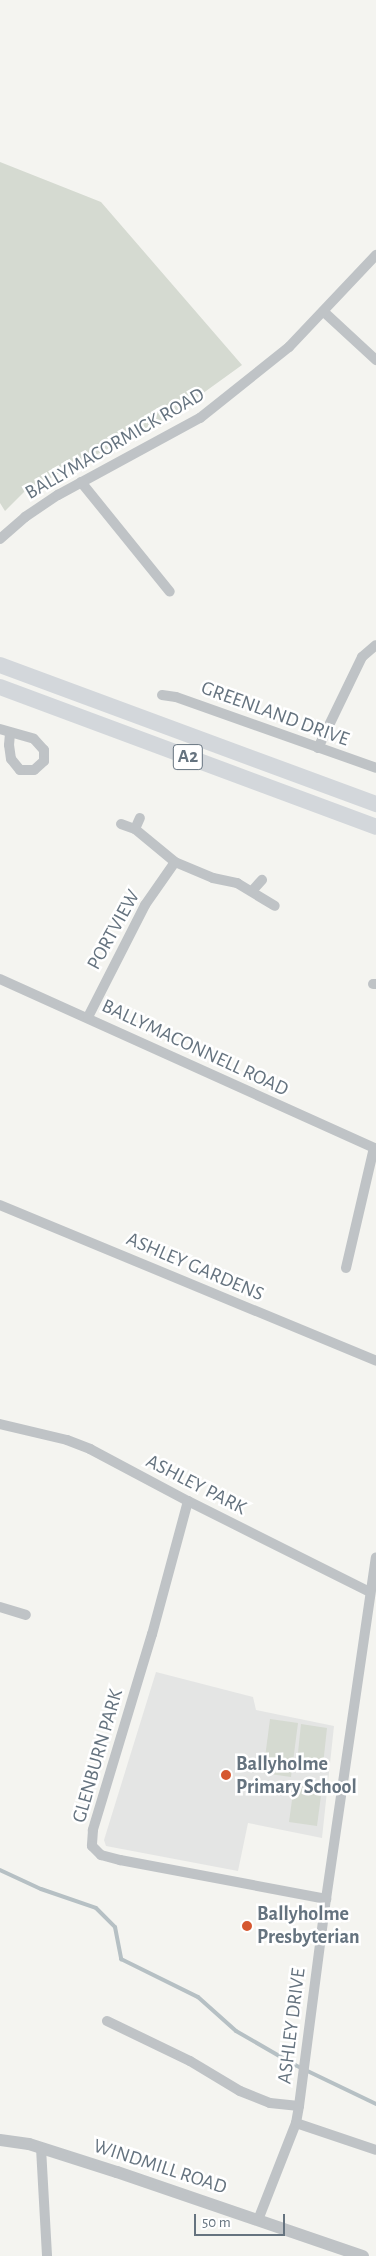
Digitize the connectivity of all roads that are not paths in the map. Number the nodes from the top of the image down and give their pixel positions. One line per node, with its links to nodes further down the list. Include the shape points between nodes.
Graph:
1 (376, 255): 2 (street, BALLYMACORMICK ROAD)
2 (324, 312): 3 (street); 4 (street, BALLYMACORMICK ROAD, via 289,347 200,418)
3 (376, 360)
4 (81, 482): 5 (street, BALLYMACORMICK ROAD, via 24,517); 6 (street)
5 (0, 538)
6 (170, 592)
7 (376, 645): 13 (street, via 362,658)
8 (0, 664): 15 (highway, A2)
9 (0, 687): 18 (highway, A2)
10 (162, 695): 13 (street, GREENLAND DRIVE, via 176,697)
11 (0, 729): 12 (street)
12 (10, 733)
13 (318, 748): 14 (street, GREENLAND DRIVE)
14 (376, 768)
15 (376, 804)
16 (140, 818): 19 (street)
17 (121, 824): 19 (street)
18 (376, 827)
19 (135, 829): 20 (street)
20 (175, 862): 22 (street); 25 (street, PORTVIEW, via 145,905)
21 (262, 880): 22 (street)
22 (252, 891): 23 (street)
23 (275, 906)
24 (0, 979): 25 (street, BALLYMACONNELL ROAD)
25 (88, 1017): 26 (street, BALLYMACONNELL ROAD)
26 (375, 1149): 28 (street)
27 (0, 1205): 29 (street, ASHLEY GARDENS)
28 (346, 1268)
29 (376, 1361)
30 (0, 1424): 31 (street, ASHLEY PARK, via 90,1448)
31 (188, 1501): 33 (street, ASHLEY PARK); 37 (street, GLENBURN PARK, via 93,1830 92,1846 101,1855 120,1860)
32 (376, 1558): 33 (street)
33 (370, 1592): 36 (street, ASHLEY DRIVE)
34 (0, 1607): 35 (street)
35 (26, 1615)
36 (371, 1616): 37 (street, ASHLEY DRIVE)
37 (326, 1899): 39 (street, ASHLEY DRIVE)
38 (107, 2021): 39 (street, via 190,2060 240,2091 270,2103)
39 (299, 2106): 40 (street, ASHLEY DRIVE)
40 (296, 2123): 42 (street); 44 (street, ASHLEY DRIVE)
41 (0, 2140): 43 (street, WINDMILL ROAD)
42 (375, 2146)
43 (41, 2148): 44 (street, WINDMILL ROAD); 45 (street)
44 (258, 2220): 46 (street, WINDMILL ROAD)
45 (48, 2256)
46 (363, 2256)

